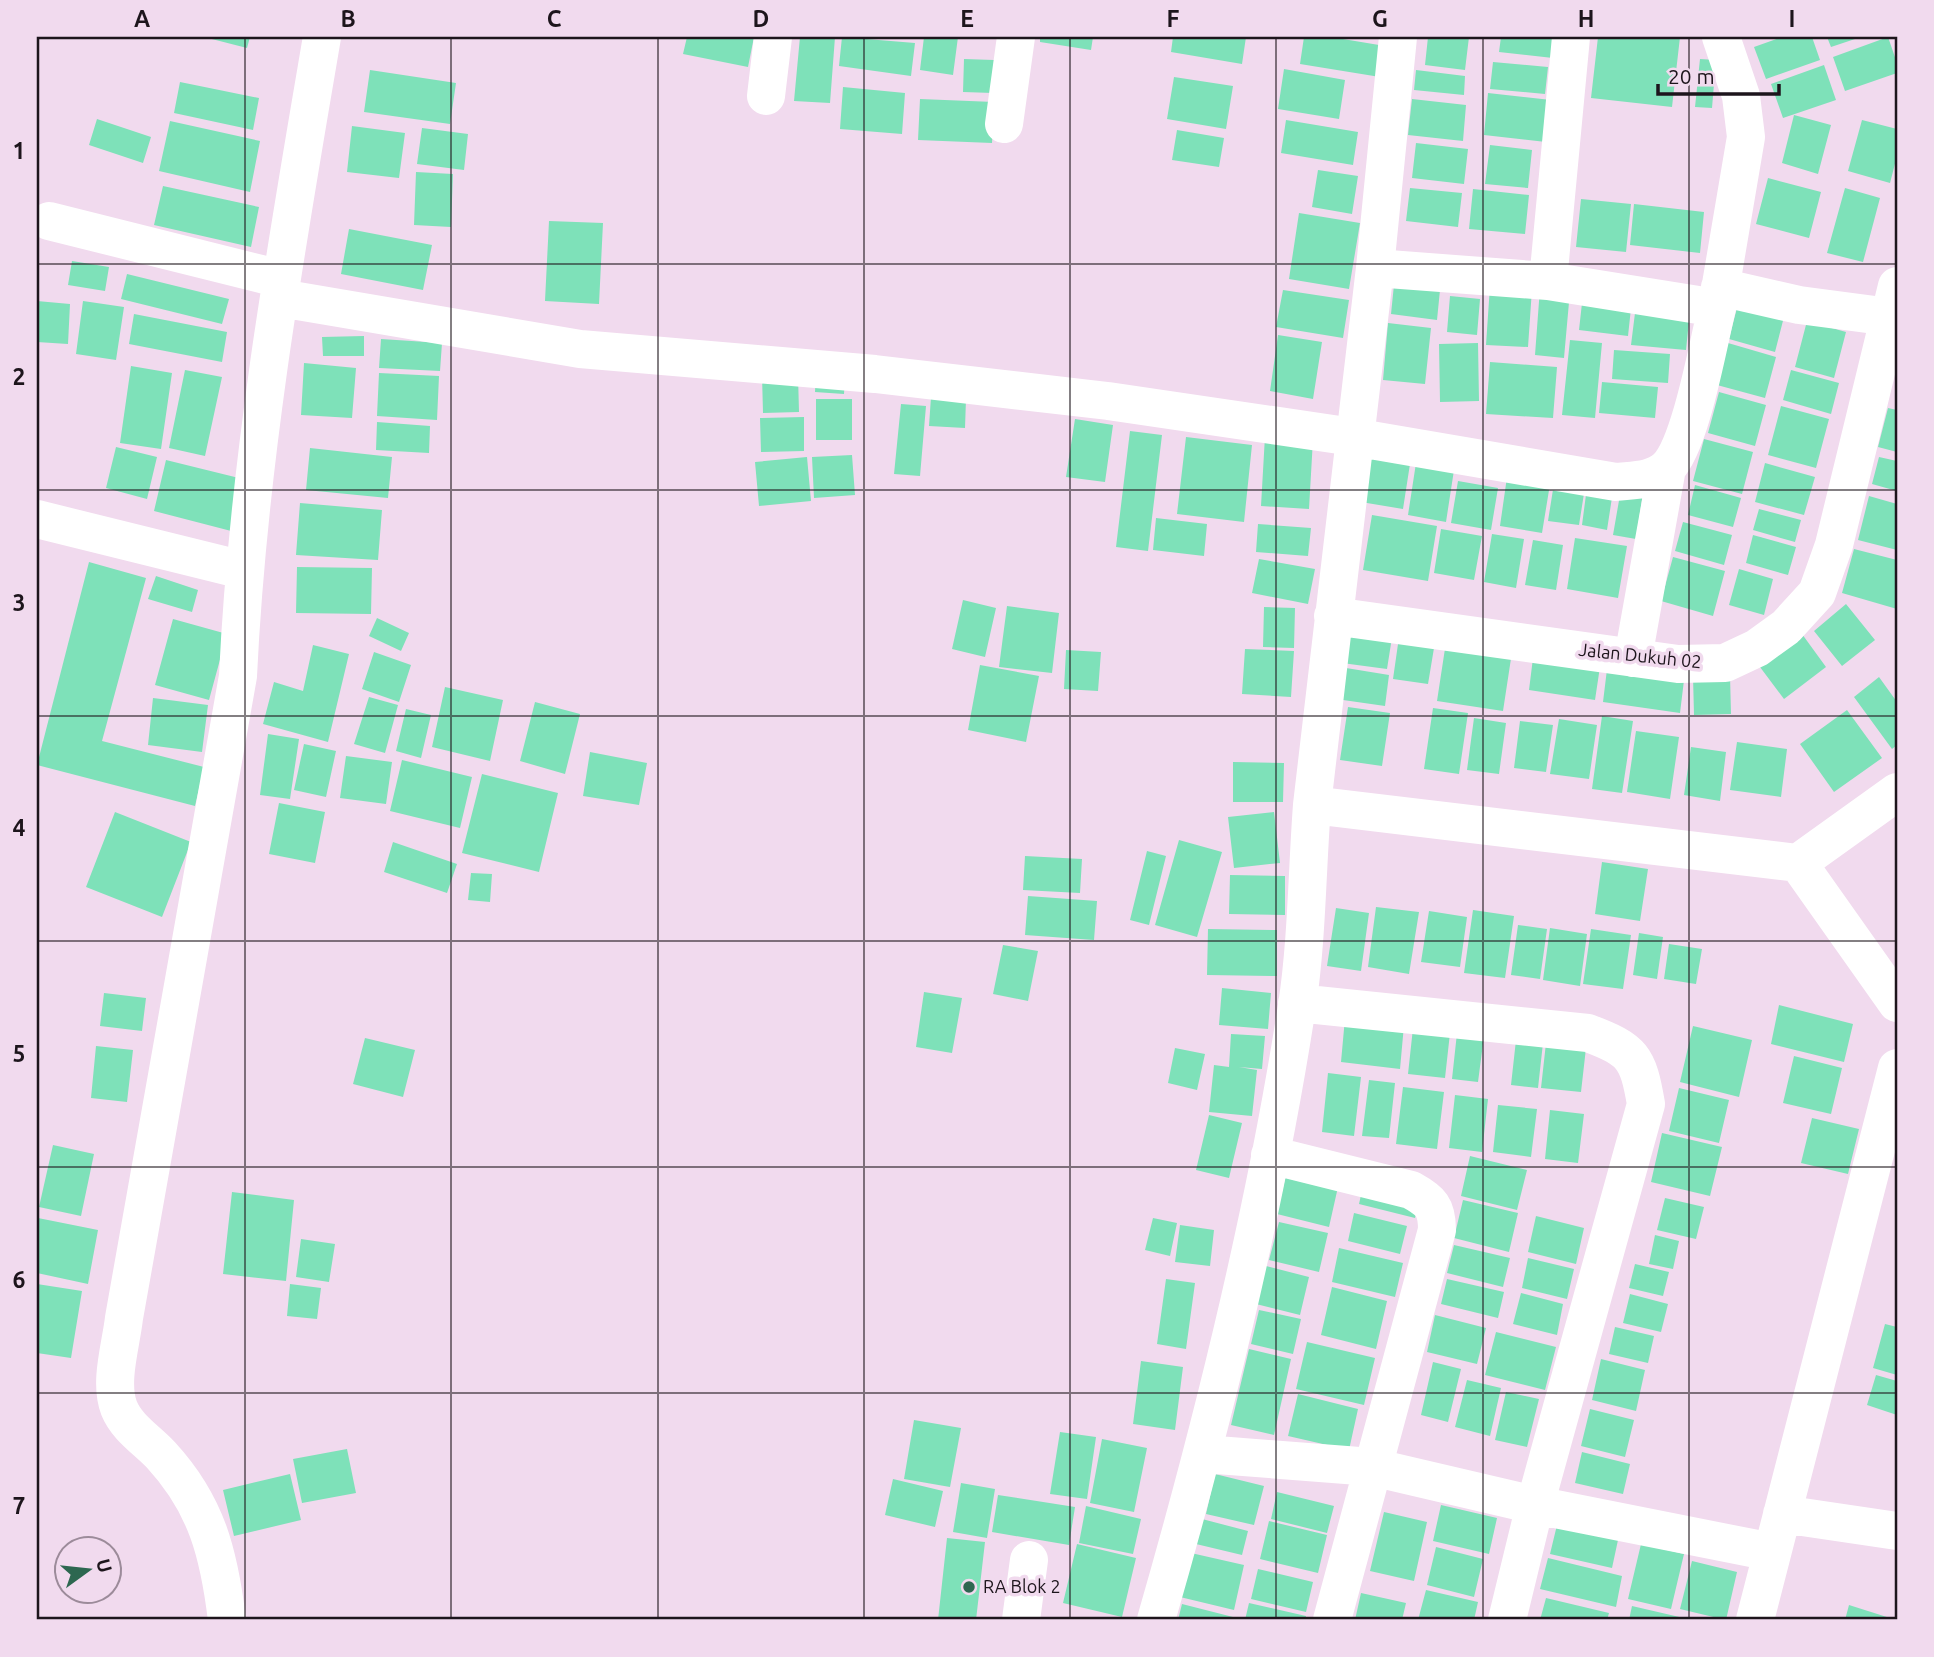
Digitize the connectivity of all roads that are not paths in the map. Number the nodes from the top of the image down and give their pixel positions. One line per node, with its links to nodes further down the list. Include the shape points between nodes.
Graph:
1 (323, 37): 12 (street)
2 (773, 37): 7 (street)
3 (1016, 37): 8 (street)
4 (1398, 37): 10 (street)
5 (1572, 37): 11 (street)
6 (1721, 37): 13 (street, via 1741,96 1746,137)
7 (766, 96)
8 (1004, 124)
9 (49, 221): 12 (street)
10 (1375, 268): 11 (street); 15 (street)
11 (1548, 281): 13 (street)
12 (281, 288): 15 (street, via 580,349 875,374 1108,401); 18 (street)
13 (1718, 298): 14 (street, via 1799,305); 16 (street, via 1689,419)
14 (1893, 302): 20 (street, Jalan Dukuh 02, via 1817,593 1786,627 1725,663 1678,664)
15 (1353, 437): 16 (street, via 1616,482 1647,479); 19 (street)
16 (1667, 468): 20 (street)
17 (37, 519): 18 (street)
18 (243, 570): 35 (street, via 238,676 124,1318 116,1387 128,1424 188,1487 208,1523)
19 (1333, 616): 20 (street, Jalan Dukuh 02); 22 (street)
20 (1633, 658)
21 (1897, 792): 23 (street)
22 (1312, 804): 23 (street); 24 (street)
23 (1798, 863): 25 (street)
24 (1297, 1003): 27 (street); 30 (street, via 1588,1033 1629,1053 1640,1070 1646,1104)
25 (1897, 1003)
26 (1897, 1068): 31 (street)
27 (1270, 1155): 28 (street); 29 (street, via 1411,1190 1429,1200 1437,1211 1437,1230)
28 (1203, 1454): 29 (street); 37 (street)
29 (1372, 1467): 30 (street); 38 (street)
30 (1535, 1505): 33 (street); 39 (street)
31 (1782, 1514): 32 (street); 33 (street)
32 (1897, 1531)
33 (1772, 1552): 40 (street)
34 (1029, 1560): 36 (street)
35 (227, 1620)
36 (1021, 1620)
37 (1156, 1620)
38 (1332, 1620)
39 (1507, 1620)
40 (1755, 1620)

